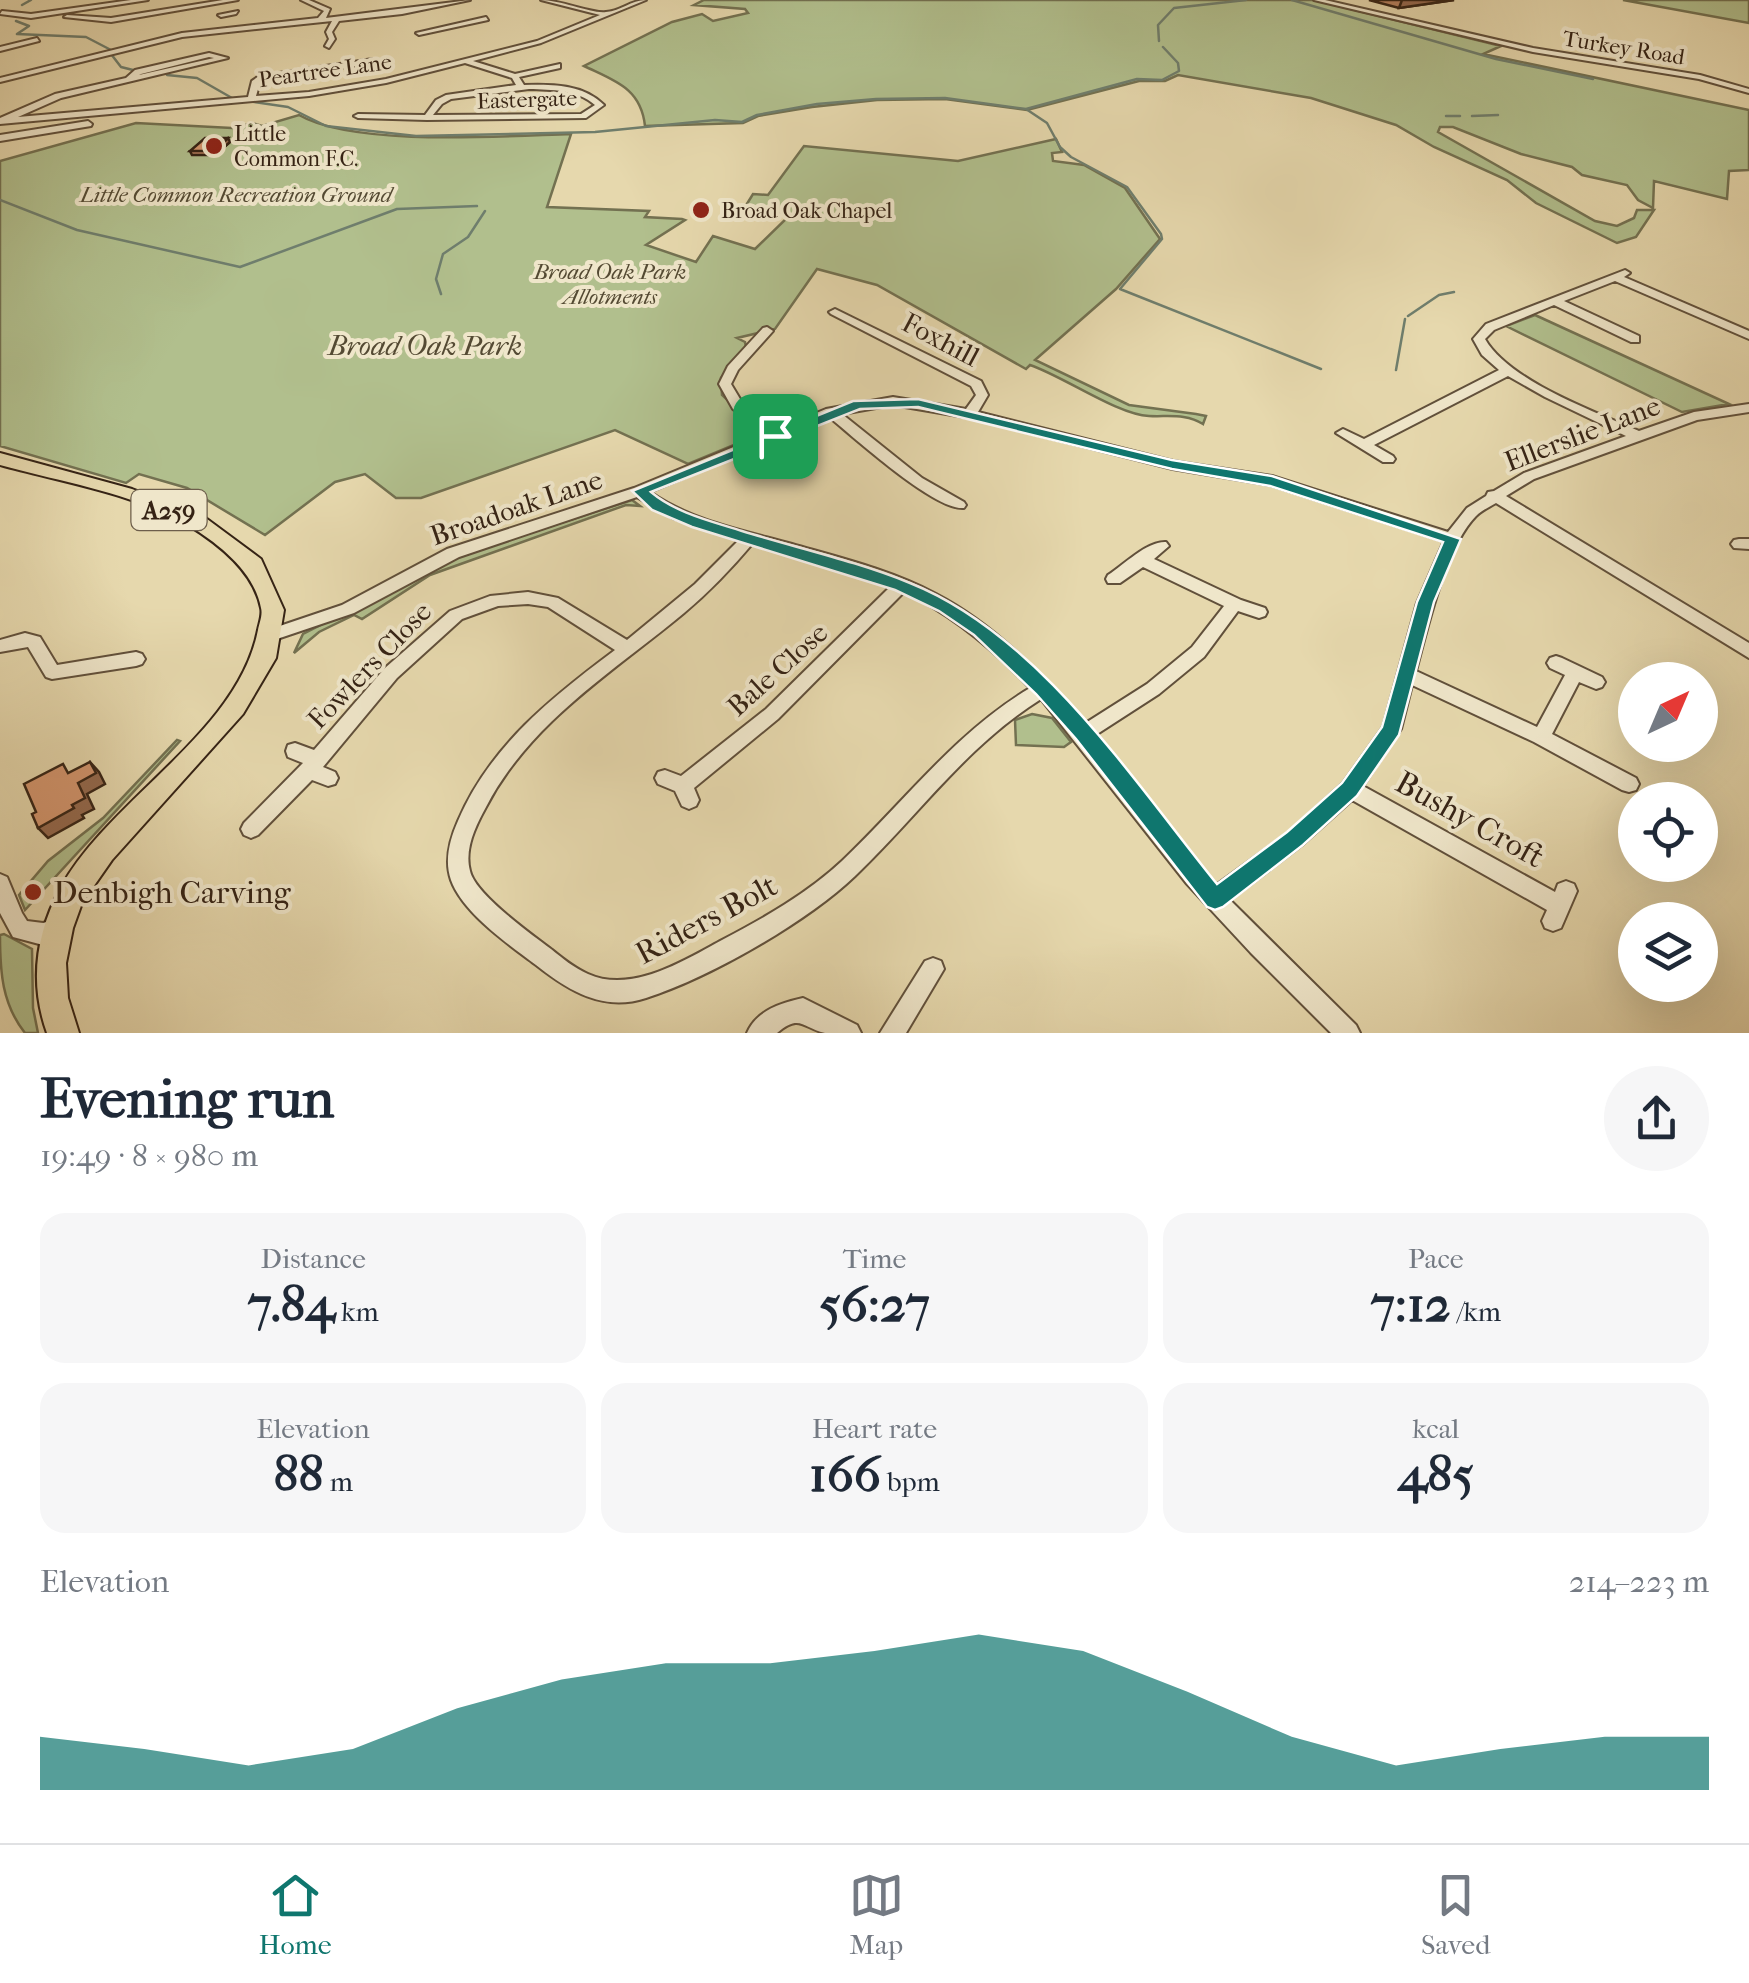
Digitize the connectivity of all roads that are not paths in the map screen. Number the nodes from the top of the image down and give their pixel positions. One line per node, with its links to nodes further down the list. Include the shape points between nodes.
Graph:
1 (103, 0): 11 (street)
2 (145, 0): 11 (street)
3 (235, 0): 10 (street)
4 (304, 0): 21 (street, via 328,10)
5 (415, 0): 13 (street)
6 (466, 0): 13 (street)
7 (643, 0): 17 (street, Peartree Lane)
8 (1317, 0): 35 (street, Turkey Road)
9 (546, 1): 12 (street); 17 (street)
10 (216, 4): 15 (street); 18 (street, via 124,24)
11 (93, 5): 16 (street)
12 (530, 6)
13 (433, 8): 22 (street); 23 (street)
14 (28, 10): 16 (street)
15 (228, 13)
16 (14, 14): 19 (street)
17 (607, 14): 29 (street, Peartree Lane, via 550,39)
18 (68, 17)
19 (2, 19)
20 (486, 20): 23 (street)
21 (320, 21): 22 (street); 33 (street, via 174,36)
22 (336, 21): 26 (street)
23 (466, 24): 24 (street)
24 (425, 31)
25 (37, 40): 27 (street)
26 (328, 46)
27 (0, 49)
28 (372, 61): 36 (street, via 258,79)
29 (466, 61): 31 (street, Eastergate); 36 (street, Peartree Lane, via 328,91)
30 (560, 65): 31 (street, Eastergate)
31 (515, 76): 34 (street, Eastergate)
32 (129, 78): 32 (street, via 150,78 224,58 209,55); 40 (street, via 40,101)
33 (0, 80)
34 (522, 89): 39 (street, Eastergate, via 449,98); 39 (street, Eastergate, via 583,90 600,105 571,117)
35 (1749, 90)
36 (252, 98): 37 (street, Peartree Lane)
37 (139, 110): 40 (street, Peartree Lane); 41 (street, via 128,118)
38 (366, 115): 39 (street, Eastergate)
39 (427, 118)
40 (2, 121)
41 (0, 138)
42 (1567, 280): 43 (street)
43 (1585, 288): 44 (street); 47 (street, via 1620,275)
44 (1554, 301): 52 (street); 53 (street, via 1480,336 1484,352)
45 (835, 312): 48 (street, Foxhill)
46 (866, 313): 48 (street, Foxhill)
47 (1714, 320): 49 (street); 50 (street)
48 (852, 321): 56 (street, Foxhill, via 976,384 982,396)
49 (1698, 327)
50 (1749, 334)
51 (741, 336): 58 (street, via 762,335 725,384 738,406)
52 (1635, 339)
53 (1508, 371): 59 (street); 60 (street)
54 (1749, 408): 59 (street, Ellerslie Lane, via 1694,416)
55 (831, 412): 56 (street, Broadoak Lane, via 894,401); 58 (street, Broadoak Lane); 65 (street, via 951,502)
56 (970, 414): 67 (street, Broadoak Lane, via 1172,465 1272,481)
57 (1342, 432): 60 (street)
58 (775, 436): 63 (street, Broadoak Lane)
59 (1640, 438): 64 (street, Ellerslie Lane)
60 (1364, 445): 62 (street)
61 (0, 459): 74 (highway, A259, via 162,507 215,532 265,578)
62 (1388, 460)
63 (640, 491): 66 (street, via 658,506); 74 (street, Broadoak Lane, via 453,553 348,609)
64 (1493, 495): 67 (street, Ellerslie Lane); 77 (street)
65 (929, 510)
66 (750, 537): 71 (street); 76 (street, Riders Bolt, via 720,573)
67 (1453, 539): 81 (street, Ellerslie Lane, via 1426,602)
68 (1161, 546): 69 (street)
69 (1140, 558): 70 (street); 72 (street)
70 (1114, 579)
71 (901, 586): 83 (street, via 980,630); 89 (street, Bale Close, via 772,714)
72 (1235, 604): 73 (street); 84 (street, via 1198,652 1154,690)
73 (1259, 612)
74 (274, 634): 96 (highway, via 246,693 96,859)
75 (0, 646): 78 (street, via 34,642 52,672)
76 (628, 649): 83 (street, Riders Bolt, via 513,745 483,789 459,856 462,882 518,937 580,984 604,991 630,992 780,918 848,870 977,734); 87 (street, Fowlers Close, via 552,602 477,605 436,629 391,673)
77 (1749, 652)
78 (136, 661)
79 (1556, 663): 80 (street)
80 (1575, 672): 82 (street); 85 (street)
81 (1408, 675): 85 (street); 90 (street, Ellerslie Lane, via 1392,730)
82 (1596, 682)
83 (1043, 689): 84 (street)
84 (1083, 734): 93 (street)
85 (1541, 736): 88 (street)
86 (294, 752): 87 (street, Fowlers Close)
87 (318, 770): 91 (street, Fowlers Close)
88 (1628, 782)
89 (679, 788)
90 (1350, 789): 93 (street, Ellerslie Lane); 94 (street, Bushy Croft)
91 (251, 829)
92 (0, 884): 95 (street)
93 (1215, 899): 102 (street)
94 (1559, 906)
95 (6, 923): 96 (street, via 43,934)
96 (57, 930): 98 (highway, via 51,1002)
97 (933, 969): 101 (street)
98 (63, 1033)
99 (759, 1033): 100 (street, via 780,1015 802,1010)
100 (849, 1033)
101 (892, 1033)
102 (1348, 1033)

